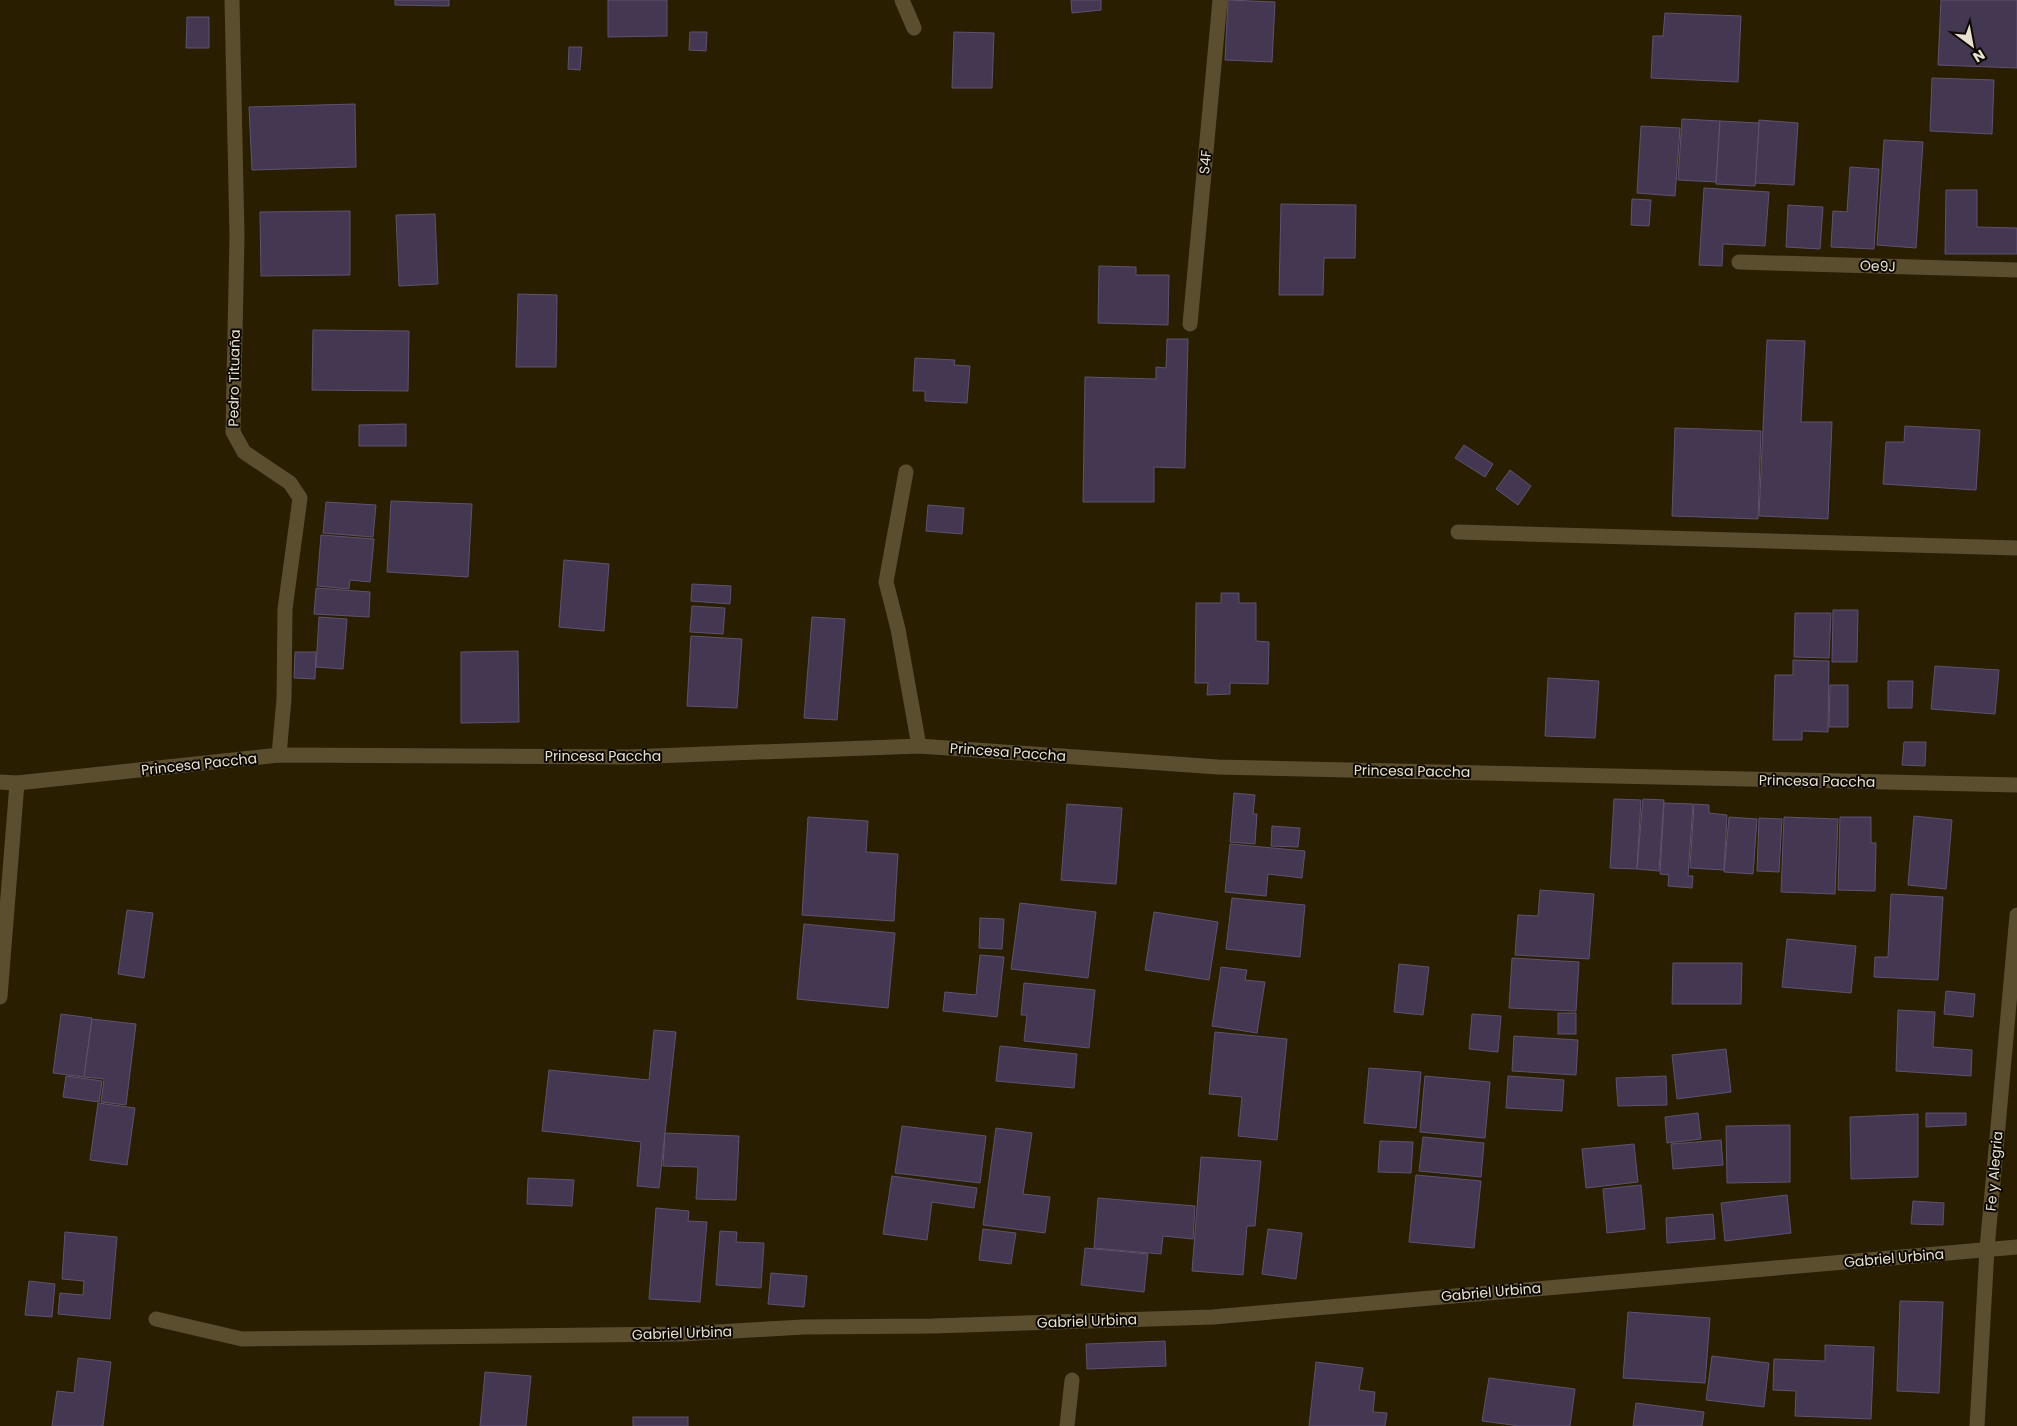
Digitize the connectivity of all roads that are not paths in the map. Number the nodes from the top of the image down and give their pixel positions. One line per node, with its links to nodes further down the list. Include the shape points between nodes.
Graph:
1 (232, 0): 12 (street, Pedro Tituaña, via 237,236 233,432 244,452 290,483 300,498 286,609)
2 (902, 0): 4 (street)
3 (1220, 0): 7 (street, S4F)
4 (914, 28)
5 (1739, 262): 6 (street, Oe9J)
6 (2017, 270)
7 (1190, 324)
8 (906, 472): 11 (street, via 886,582)
9 (1458, 532): 10 (street)
10 (2017, 548)
11 (919, 746): 12 (street, Princesa Paccha, via 628,757); 15 (street, Princesa Paccha, via 1218,767)
12 (279, 755): 14 (street, Princesa Paccha)
13 (0, 782): 14 (street, Princesa Paccha)
14 (17, 783): 17 (street)
15 (2017, 785)
16 (2017, 915): 19 (street, Fe y Alegria)
17 (0, 997)
18 (2017, 1247): 19 (street, Gabriel Urbina)
19 (1987, 1250): 20 (street, Gabriel Urbina, via 1203,1317 803,1327 682,1334 242,1339); 23 (street, Fe y Alegria)
20 (156, 1319)
21 (1072, 1380): 22 (street)
22 (1067, 1426)
23 (1976, 1426)

